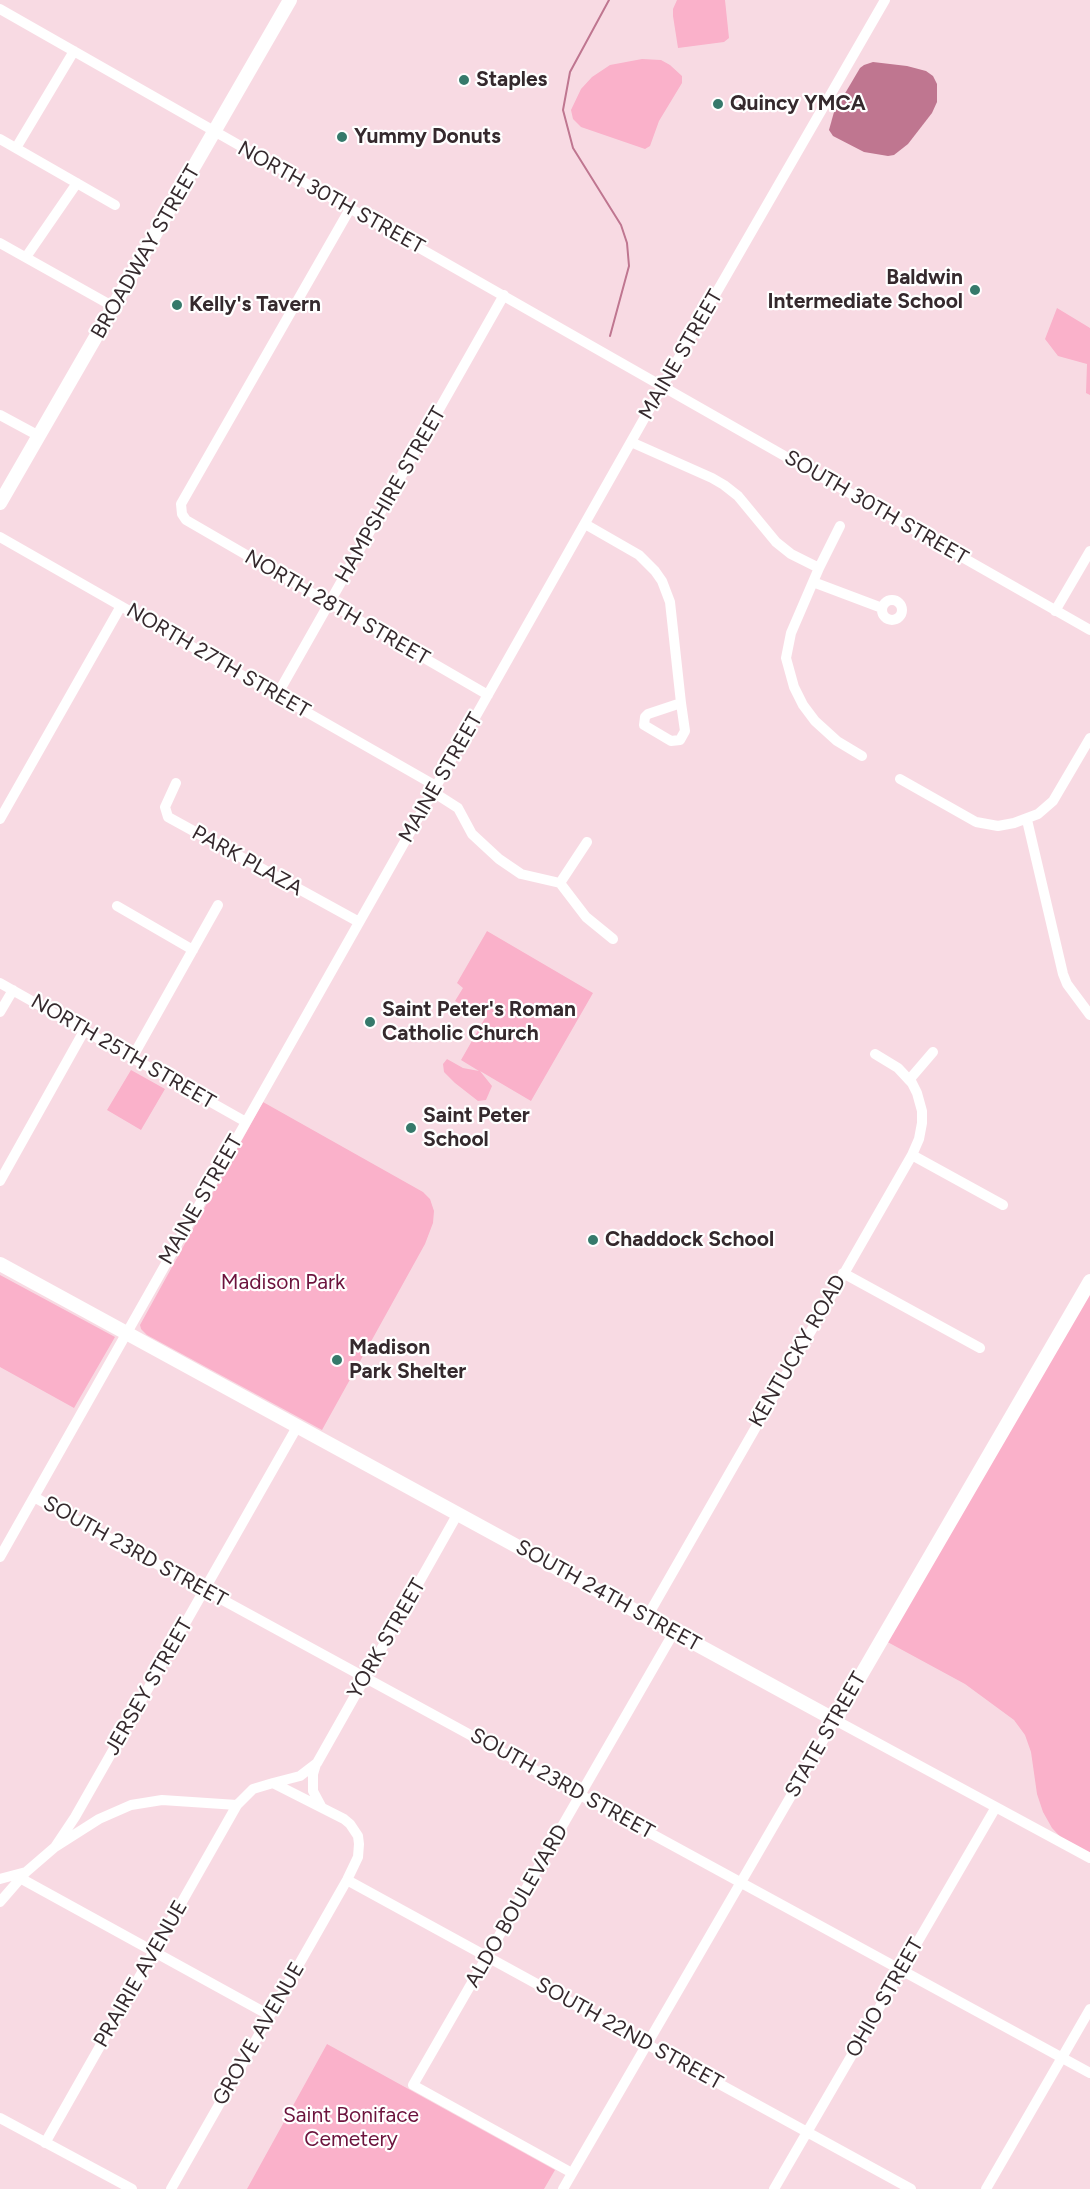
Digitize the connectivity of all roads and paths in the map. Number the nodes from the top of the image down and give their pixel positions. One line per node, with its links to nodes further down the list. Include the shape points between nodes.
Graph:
1 (290, 0): 5 (main road, BROADWAY STREET)
2 (885, 0): 15 (street, MAINE STREET)
3 (0, 9): 4 (street, NORTH 30TH STREET)
4 (74, 51): 5 (street, NORTH 30TH STREET); 7 (street)
5 (215, 133): 10 (street, NORTH 30TH STREET); 14 (main road, BROADWAY STREET)
6 (0, 139): 7 (street)
7 (16, 148): 8 (street)
8 (77, 183): 9 (street); 12 (street)
9 (115, 205)
10 (351, 207): 13 (street, NORTH 30TH STREET); 26 (street, NORTH 28TH STREET, via 181,504 186,520)
11 (0, 243): 12 (street)
12 (26, 257): 14 (street)
13 (504, 296): 15 (street, NORTH 30TH STREET); 26 (street, HAMPSHIRE STREET)
14 (114, 307): 17 (main road, BROADWAY STREET)
15 (662, 387): 18 (street, MAINE STREET); 29 (street, SOUTH 30TH STREET)
16 (0, 415): 17 (street)
17 (39, 436): 19 (main road, BROADWAY STREET)
18 (631, 442): 20 (street, MAINE STREET); 24 (street, via 724,485 784,549)
19 (0, 503)
20 (585, 524): 32 (street, MAINE STREET); 33 (street, via 639,555 662,581 670,602)
21 (840, 526): 24 (street)
22 (0, 537): 27 (street, NORTH 27TH STREET)
23 (1090, 551): 29 (street)
24 (819, 568): 25 (street)
25 (813, 582): 28 (street); 35 (street, via 791,633 786,658 788,671 815,721)
26 (329, 603): 31 (street, HAMPSHIRE STREET); 32 (street, NORTH 28TH STREET)
27 (121, 606): 31 (street, NORTH 27TH STREET); 39 (street)
28 (882, 608)
29 (1055, 611): 30 (street, SOUTH 30TH STREET)
30 (1090, 630)
31 (277, 695): 38 (street, NORTH 27TH STREET)
32 (488, 695): 38 (street, MAINE STREET)
33 (681, 703)
34 (1090, 738): 40 (street, via 1053,801)
35 (862, 756)
36 (900, 779): 40 (street, via 976,822 998,826)
37 (176, 783): 45 (street, PARK PLAZA, via 165,807 168,817)
38 (435, 789): 42 (street, NORTH 27TH STREET, via 458,808 472,834 505,864 531,878); 45 (street, MAINE STREET)
39 (0, 819)
40 (1027, 820): 51 (street, via 1067,984)
41 (587, 842): 42 (street)
42 (560, 883): 46 (street, via 586,917)
43 (218, 905): 47 (street)
44 (117, 906): 47 (street)
45 (359, 922): 57 (street, MAINE STREET)
46 (613, 939)
47 (193, 950): 55 (street)
48 (0, 983): 49 (street, NORTH 25TH STREET)
49 (13, 990): 50 (street); 52 (street, NORTH 25TH STREET)
50 (0, 1012)
51 (1090, 1016)
52 (84, 1031): 55 (street, NORTH 25TH STREET); 59 (street)
53 (933, 1052): 56 (street)
54 (875, 1054): 56 (street, KENTUCKY ROAD)
55 (132, 1058): 57 (street, NORTH 25TH STREET)
56 (909, 1080): 58 (street, KENTUCKY ROAD, via 922,1111 921,1131)
57 (246, 1122): 64 (street, MAINE STREET)
58 (912, 1155): 60 (street); 62 (street, KENTUCKY ROAD)
59 (0, 1181)
60 (1003, 1205)
61 (0, 1264): 64 (main road, SOUTH 24TH STREET)
62 (843, 1273): 65 (street); 71 (street, KENTUCKY ROAD)
63 (1090, 1281): 74 (main road, STATE STREET)
64 (126, 1333): 66 (main road, SOUTH 24TH STREET); 67 (street, MAINE STREET)
65 (980, 1348)
66 (297, 1427): 68 (main road, SOUTH 24TH STREET); 70 (street, JERSEY STREET)
67 (34, 1497): 69 (street, MAINE STREET); 70 (street, SOUTH 23RD STREET)
68 (457, 1515): 71 (main road, SOUTH 24TH STREET); 73 (street, YORK STREET)
69 (0, 1557)
70 (205, 1590): 73 (street, SOUTH 23RD STREET); 81 (street, JERSEY STREET)
71 (647, 1617): 72 (main road, SOUTH 24TH STREET)
72 (674, 1632): 74 (main road, SOUTH 24TH STREET); 77 (street, ALDO BOULEVARD)
73 (365, 1677): 75 (street, YORK STREET); 77 (street, SOUTH 23RD STREET)
74 (835, 1720): 79 (street, SOUTH 24TH STREET); 86 (street, STATE STREET)
75 (317, 1762): 76 (street, YORK STREET, via 300,1776); 80 (street, YORK STREET, via 313,1791)
76 (273, 1783): 78 (street, YORK STREET, via 253,1789); 80 (street)
77 (581, 1794): 86 (street, SOUTH 23RD STREET); 89 (street, ALDO BOULEVARD)
78 (237, 1805): 81 (street, via 162,1800 131,1805 99,1819); 88 (street, PRAIRIE AVENUE)
79 (996, 1807): 82 (street, SOUTH 24TH STREET); 90 (street, OHIO STREET)
80 (323, 1808): 85 (street, GROVE AVENUE, via 350,1824 358,1836 358,1857)
81 (55, 1847): 83 (street, JERSEY STREET)
82 (1090, 1858)
83 (23, 1875): 84 (street); 87 (street, JERSEY STREET); 88 (street)
84 (0, 1879)
85 (347, 1880): 89 (street, SOUTH 22ND STREET); 92 (street, GROVE AVENUE)
86 (741, 1882): 90 (street, SOUTH 23RD STREET); 93 (street, STATE STREET)
87 (0, 1902)
88 (153, 1952): 92 (street); 98 (street, PRAIRIE AVENUE)
89 (487, 1957): 93 (street, SOUTH 22ND STREET); 99 (street, ALDO BOULEVARD, via 413,2085)
90 (902, 1970): 94 (street, SOUTH 23RD STREET); 97 (street, OHIO STREET)
91 (1090, 2009): 94 (street)
92 (269, 2015): 101 (street, GROVE AVENUE)
93 (647, 2044): 97 (street, SOUTH 22ND STREET); 99 (street, STATE STREET)
94 (1062, 2058): 95 (street, SOUTH 23RD STREET); 105 (street)
95 (1090, 2073)
96 (0, 2118): 98 (street)
97 (807, 2132): 103 (street, OHIO STREET); 104 (street, SOUTH 22ND STREET)
98 (45, 2143): 100 (street)
99 (572, 2173): 102 (street, STATE STREET)
100 (132, 2189)
101 (171, 2189)
102 (563, 2189)
103 (774, 2189)
104 (911, 2189)
105 (986, 2189)

